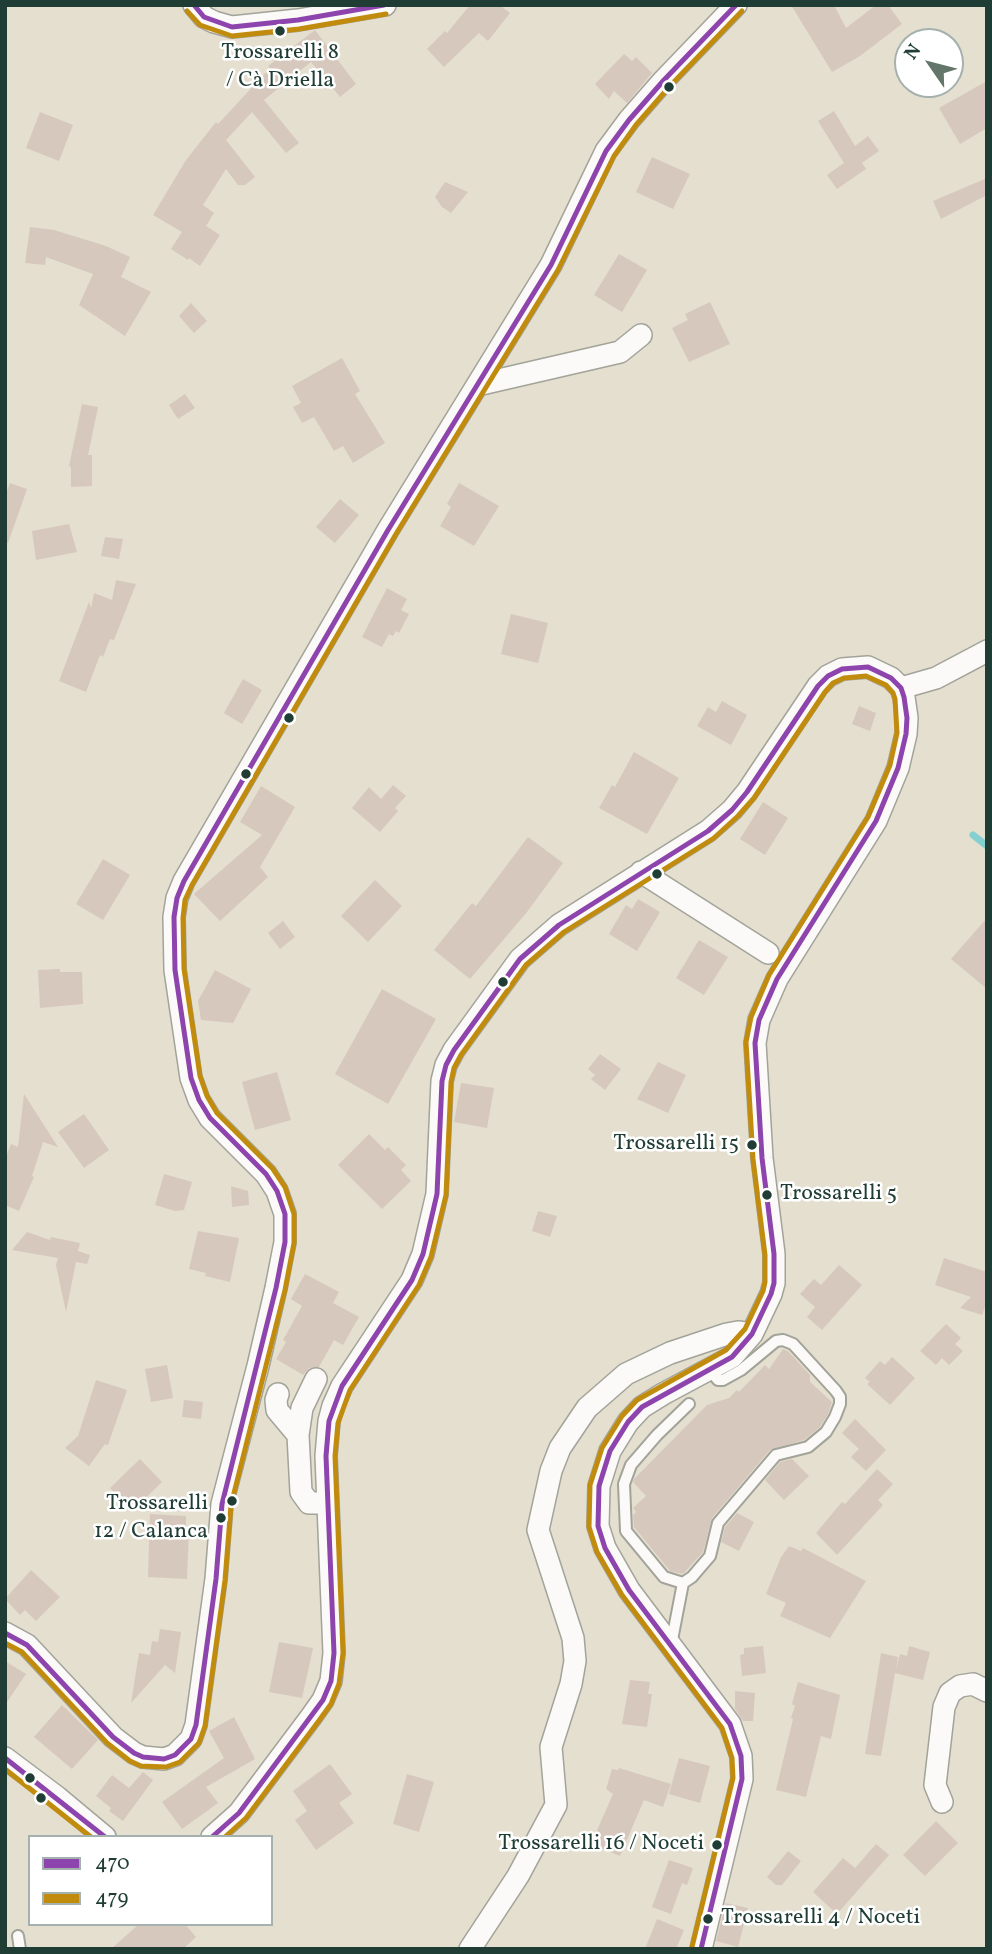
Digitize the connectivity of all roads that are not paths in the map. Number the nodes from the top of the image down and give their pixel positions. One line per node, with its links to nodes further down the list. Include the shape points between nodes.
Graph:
1 (194, 5): 2 (street, via 204,17 232,27)
2 (385, 5)
3 (736, 5): 5 (street, via 664,80 606,151 551,265)
4 (641, 335): 5 (street, via 620,352)
5 (477, 385): 18 (street, via 381,542 177,898 175,970 191,1078 211,1118 266,1174 285,1214 276,1288 222,1504 200,1701 191,1739 164,1759 134,1753 113,1737 27,1645)
6 (987, 651): 7 (street, via 936,678)
7 (901, 688): 8 (street, via 868,667 842,669 828,676 806,700 732,810 708,831); 10 (street, via 906,734 890,792 777,979 759,1020 755,1043 759,1118 775,1271 771,1294)
8 (641, 872): 9 (street); 16 (street, via 559,925 520,959 446,1065 437,1194 430,1229 412,1280 333,1406 326,1456)
9 (768, 953)
10 (752, 1334): 11 (street, via 733,1357); 23 (street, via 727,1334 626,1374 587,1408 560,1448 538,1530 573,1638 575,1661 551,1747 556,1805)
11 (709, 1370): 17 (lane, via 723,1380 783,1340 793,1344 836,1391 840,1404 826,1432 808,1447 776,1455 718,1523 709,1556); 19 (street, via 642,1407 610,1451 599,1486 598,1526 605,1548 629,1590)
12 (316, 1379): 15 (street, via 302,1408)
13 (278, 1394): 15 (street, via 277,1410)
14 (690, 1404): 17 (lane, via 631,1465 624,1484 626,1531 664,1577)
15 (298, 1435): 16 (street, via 303,1498 309,1503)
16 (327, 1503): 25 (street, via 334,1653 331,1681 323,1700 239,1813)
17 (683, 1583): 19 (lane)
18 (5, 1633)
19 (671, 1645): 30 (street, via 730,1724 741,1756 742,1779)
20 (987, 1691): 22 (street, via 973,1684 960,1686 950,1693 944,1707 935,1785)
21 (5, 1758): 24 (street)
22 (942, 1802)
23 (541, 1832): 26 (lane); 29 (street)
24 (102, 1835)
25 (214, 1835)
26 (541, 1855)
27 (18, 1936): 28 (lane)
28 (20, 1949)
29 (470, 1949)
30 (701, 1949)

